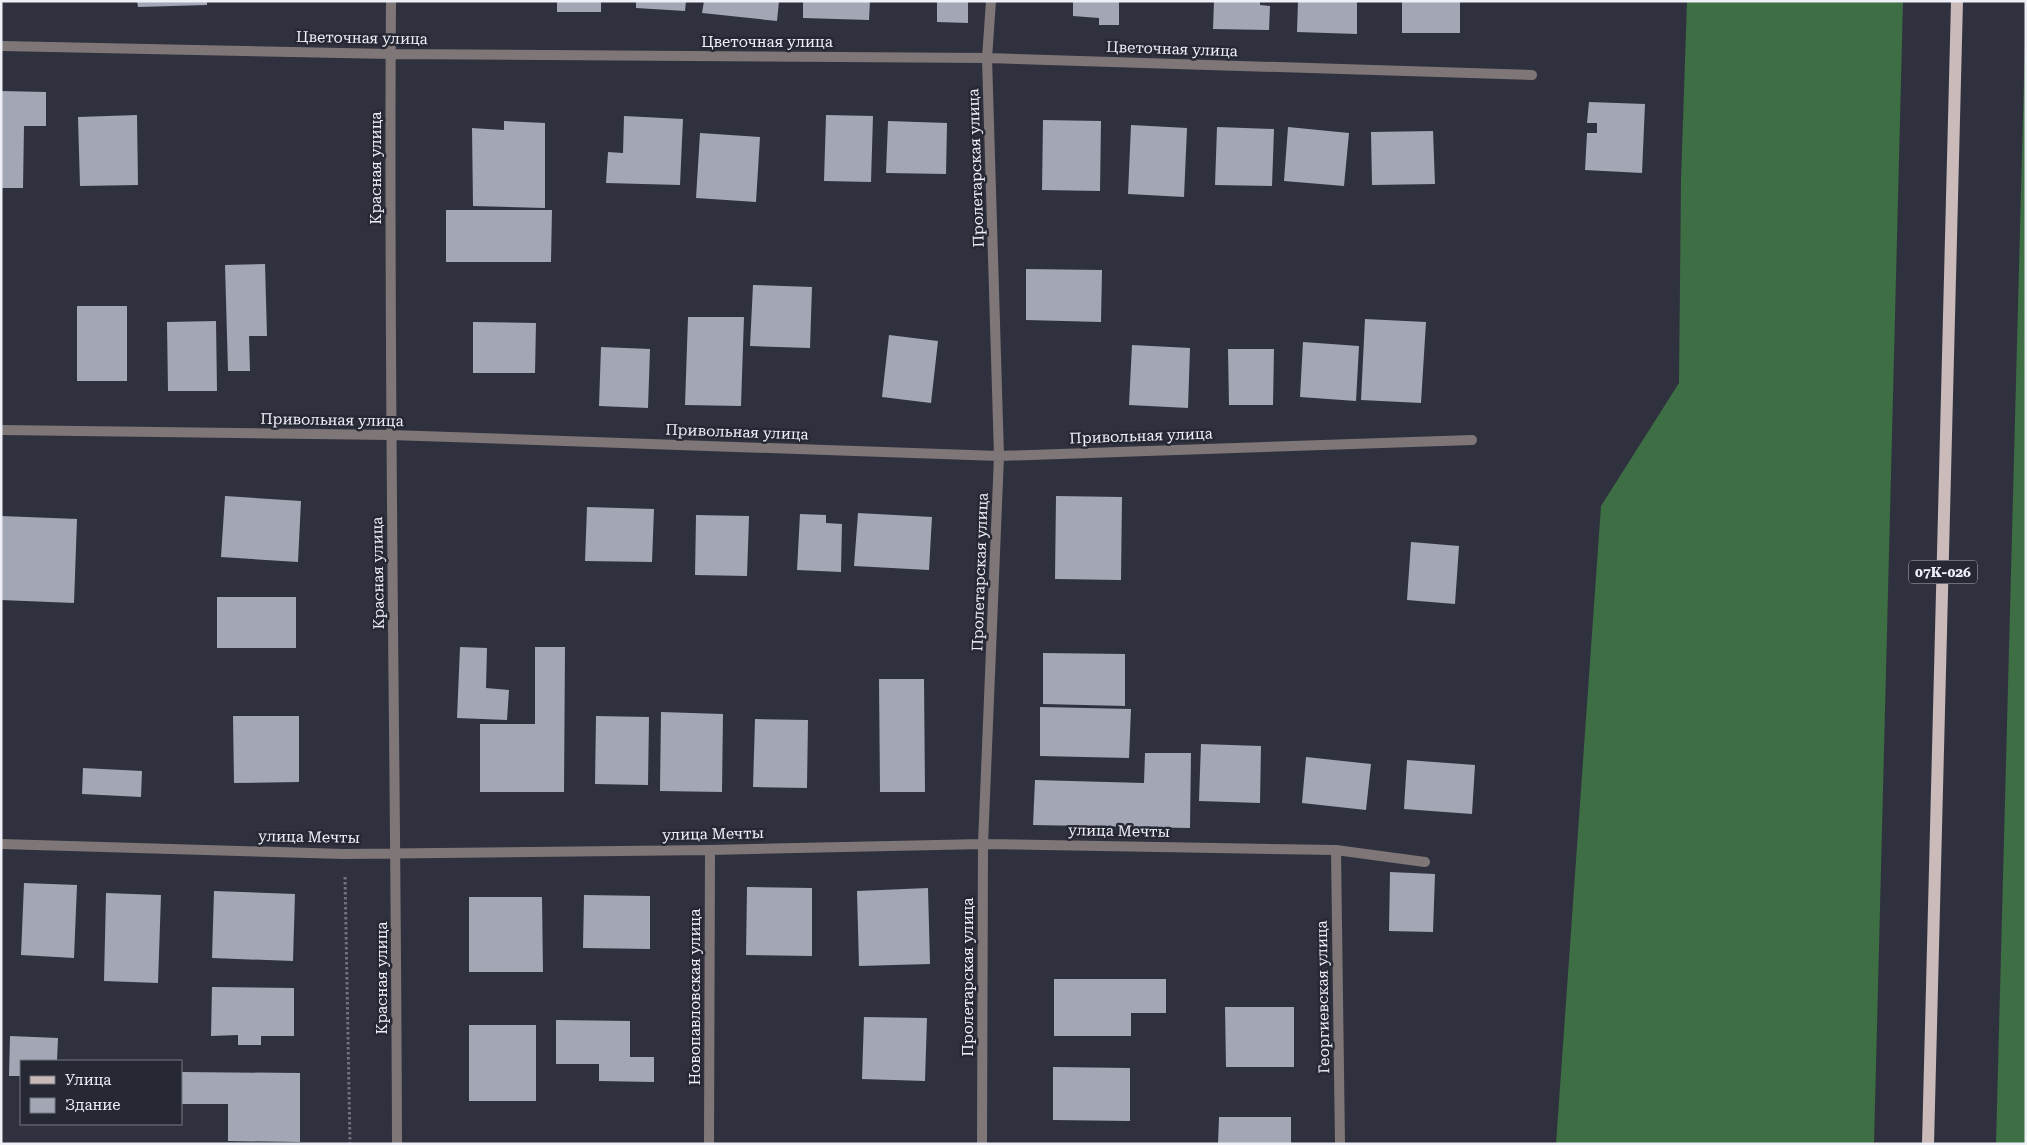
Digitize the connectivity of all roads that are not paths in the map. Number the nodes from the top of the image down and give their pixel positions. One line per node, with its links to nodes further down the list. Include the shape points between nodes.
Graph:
1 (392, 1): 5 (street, Красная улица)
2 (991, 1): 6 (street, Пролетарская улица)
3 (1957, 1): 22 (main road, 07К-026)
4 (1, 46): 5 (street, Цветочная улица)
5 (391, 54): 6 (street, Цветочная улица); 9 (street, Красная улица)
6 (987, 58): 7 (street, Цветочная улица); 11 (street, Пролетарская улица)
7 (1532, 75)
8 (1, 430): 9 (street, Привольная улица)
9 (391, 435): 11 (street, Привольная улица); 16 (street, Красная улица)
10 (1472, 440): 11 (street, Привольная улица)
11 (999, 456): 13 (street, Пролетарская улица)
12 (1, 844): 16 (street, улица Мечты)
13 (984, 844): 14 (street, улица Мечты); 15 (street, улица Мечты); 20 (street, Пролетарская улица)
14 (710, 850): 16 (street, улица Мечты); 19 (street, Новопавловская улица)
15 (1336, 850): 17 (street, улица Мечты); 21 (street, Георгиевская улица)
16 (396, 853): 18 (street, Красная улица)
17 (1425, 862)
18 (397, 1144)
19 (709, 1144)
20 (982, 1144)
21 (1340, 1144)
22 (1928, 1144)

